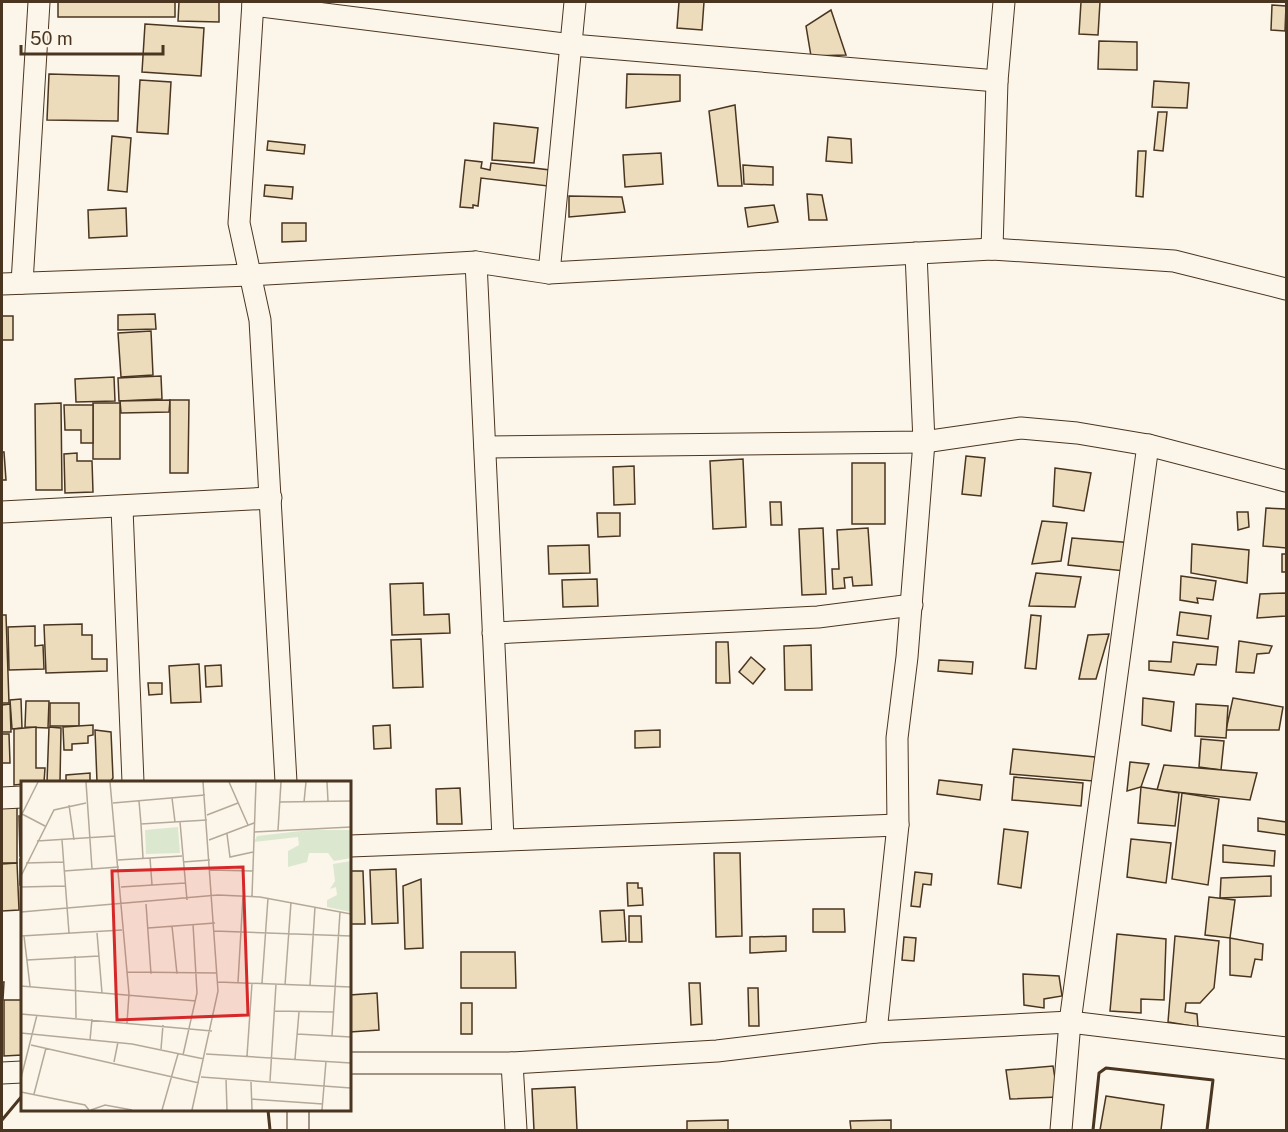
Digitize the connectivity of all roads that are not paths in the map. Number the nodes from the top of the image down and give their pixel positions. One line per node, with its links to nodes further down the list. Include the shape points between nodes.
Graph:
1 (39, 2): 12 (street)
2 (575, 2): 5 (street)
3 (1004, 2): 6 (street)
4 (253, 3): 5 (street); 11 (street, via 239,223)
5 (572, 45): 6 (street); 10 (street)
6 (997, 81): 7 (street)
7 (992, 249): 8 (street); 13 (street, via 1174,261)
8 (916, 253): 10 (street); 14 (street)
9 (476, 262): 10 (street); 11 (street); 16 (street)
10 (549, 273)
11 (250, 275): 12 (street); 18 (street, via 260,320)
12 (12, 284)
13 (1287, 289)
14 (924, 442): 15 (street, via 1021,428); 16 (street); 21 (street)
15 (1148, 445): 17 (street); 30 (street)
16 (485, 447): 22 (street)
17 (1287, 481)
18 (271, 498): 19 (street); 24 (street)
19 (122, 508): 20 (street); 23 (street)
20 (2, 512)
21 (912, 605): 22 (street, via 818,617); 27 (street, via 897,738)
22 (493, 633): 28 (street)
23 (133, 781)
24 (286, 781)
25 (21, 797): 26 (street)
26 (2, 798)
27 (898, 825): 28 (street); 31 (street)
28 (502, 838): 29 (street)
29 (351, 846)
30 (1070, 1022): 31 (street); 32 (street); 40 (street)
31 (876, 1032): 34 (street, via 717,1051)
32 (1287, 1048)
33 (351, 1063): 34 (street)
34 (512, 1063): 39 (street)
35 (21, 1072): 36 (street)
36 (2, 1073)
37 (298, 1111): 38 (street)
38 (298, 1131)
39 (516, 1131)
40 (1061, 1131)

